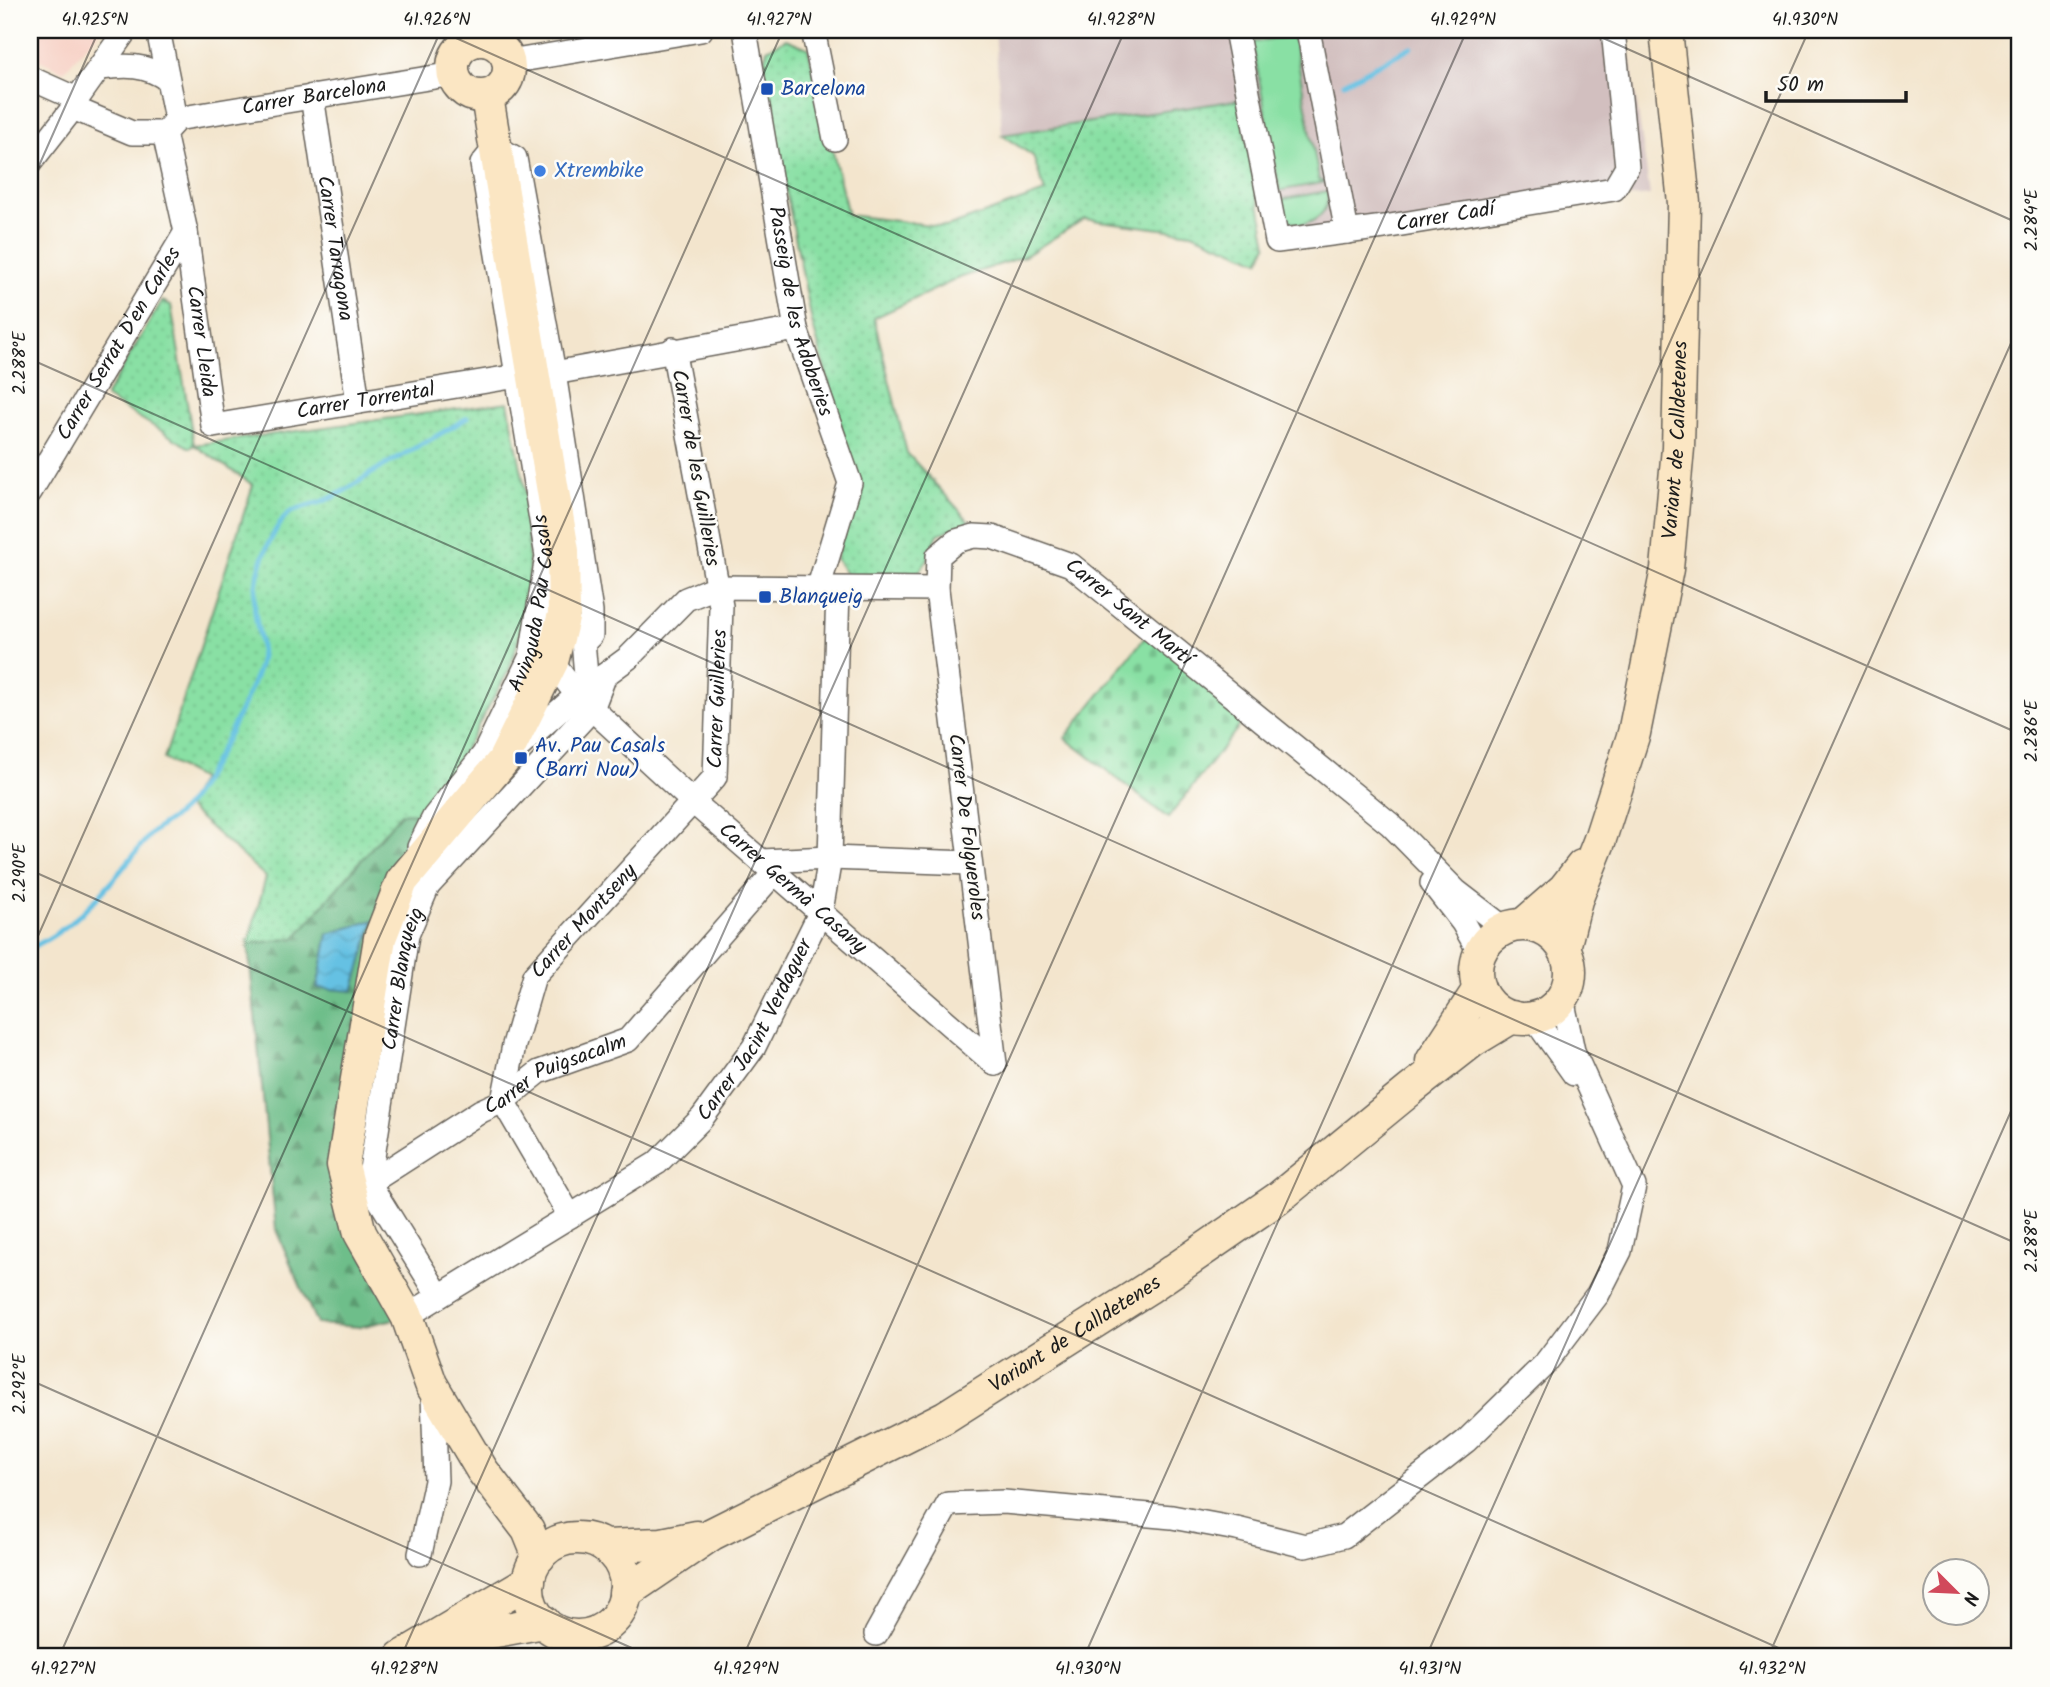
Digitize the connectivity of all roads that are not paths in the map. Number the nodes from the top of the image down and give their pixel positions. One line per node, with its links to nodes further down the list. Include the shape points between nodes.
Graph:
1 (126, 30): 12 (street)
2 (158, 30): 15 (street, Carrer Lleida)
3 (701, 30): 11 (street)
4 (745, 30): 25 (street, Passeig de les Adoberies)
5 (813, 30): 20 (street)
6 (1236, 30): 24 (street, Carrer Cadí, via 1277,241)
7 (1308, 30): 24 (street)
8 (1614, 30): 24 (street, Carrer Cadí, via 1627,167 1614,189)
9 (1666, 30): 43 (street, Variant de Calldetenes, via 1684,203 1677,460 1667,569 1634,733)
10 (475, 35): 11 (street, via 503,49); 13 (street, via 454,59)
11 (509, 62): 17 (street, via 508,77 500,90)
12 (100, 68): 15 (street, via 132,64); 18 (street)
13 (453, 74): 16 (street, Carrer Barcelona); 17 (street, via 466,92)
14 (30, 78): 18 (street)
15 (167, 79): 19 (street, Carrer Lleida)
16 (312, 96): 19 (street, Carrer Barcelona); 29 (street, Carrer Tarragona)
17 (487, 97): 21 (street, Avinguda Pau Casals)
18 (75, 103): 19 (street, via 132,133); 22 (street)
19 (170, 126): 23 (street, Carrer Lleida)
20 (835, 139)
21 (496, 147): 27 (street, Avinguda Pau Casals, via 515,158); 28 (street, Avinguda Pau Casals, via 482,164); 32 (street, Avinguda Pau Casals)
22 (30, 163)
23 (186, 232): 30 (street, Carrer Lleida); 31 (street, Carrer Serrat D'en Carles)
24 (1347, 232)
25 (796, 329): 26 (street); 34 (street, Passeig de les Adoberies, via 850,483)
26 (673, 349): 27 (street); 33 (street, Carrer de les Guilleries)
27 (554, 373): 36 (street, Avinguda Pau Casals, via 590,612)
28 (517, 376): 29 (street, Carrer Torrental); 47 (street, Avinguda Pau Casals, via 547,556 531,656 484,754 434,817)
29 (358, 402): 30 (street, Carrer Torrental)
30 (213, 426)
31 (30, 492)
32 (564, 551): 36 (street, Avinguda Pau Casals); 37 (street, Avinguda Pau Casals, via 564,614)
33 (716, 587): 34 (street); 38 (street, via 686,599); 42 (street, Carrer Guilleries, via 721,606 715,777)
34 (829, 587): 35 (street); 44 (street, Carrer Jacint Verdaguer)
35 (937, 589): 41 (street, Carrer Sant Martí, via 938,556 956,541 974,536 992,537 1071,565); 45 (street, Carrer De Folgueroles)
36 (585, 651): 37 (street, Avinguda Pau Casals); 38 (street); 39 (street, Avinguda Pau Casals)
37 (552, 662): 39 (street, Avinguda Pau Casals); 40 (street, Avinguda Pau Casals)
38 (605, 675): 39 (street)
39 (584, 702): 40 (street, Avinguda Pau Casals); 42 (street, Carrer Germà Casany); 59 (street, Carrer Blanqueig, via 428,886 407,935)
40 (503, 761): 47 (street, Avinguda Pau Casals)
41 (1325, 769): 49 (street, Carrer Sant Martí, via 1390,824 1456,891); 51 (street, Carrer Sant Martí, via 1408,851)
42 (692, 801): 46 (street, Carrer Germà Casany); 57 (street, Carrer Montseny, via 534,976)
43 (1599, 842): 49 (street, Variant de Calldetenes, via 1564,889); 50 (street, Variant de Calldetenes, via 1576,900)
44 (830, 858): 45 (street); 46 (street); 48 (street, Carrer Jacint Verdaguer)
45 (970, 863): 55 (street, Carrer De Folgueroles)
46 (767, 867): 48 (street, Carrer Germà Casany); 57 (street, Carrer Puigsacalm, via 628,1040 539,1072)
47 (402, 881): 62 (street, Variant de Calldetenes, via 380,938 343,1165 360,1233)
48 (821, 911): 55 (street, Carrer Germà Casany); 60 (street, Carrer Jacint Verdaguer, via 754,1047 702,1118 657,1163)
49 (1514, 926): 50 (street, via 1548,930); 51 (street, via 1491,937)
50 (1564, 948): 53 (street, via 1571,971)
51 (1480, 953): 52 (street, via 1476,963)
52 (1479, 989): 54 (street, via 1490,1006); 56 (street, Variant de Calldetenes, via 1448,1041)
53 (1562, 998): 54 (street, via 1549,1012); 58 (street, via 1573,1051)
54 (1523, 1018): 56 (street, Variant de Calldetenes, via 1474,1040); 58 (street, via 1567,1063)
55 (995, 1064)
56 (1409, 1090): 65 (street, Variant de Calldetenes, via 1277,1199 1137,1295 945,1417)
57 (503, 1101): 59 (street, Carrer Puigsacalm); 60 (street)
58 (1625, 1161): 72 (street, via 1634,1186 1620,1251 1598,1294 1544,1365 1466,1441 1344,1536 1305,1546 1172,1517 1004,1502 948,1504)
59 (369, 1183): 61 (street)
60 (570, 1216): 61 (street, Carrer Jacint Verdaguer)
61 (439, 1296): 62 (street, Carrer Jacint Verdaguer)
62 (407, 1316): 63 (street, Variant de Calldetenes)
63 (431, 1384): 64 (street, Variant de Calldetenes); 68 (street, via 436,1481)
64 (458, 1432): 66 (street, Variant de Calldetenes, via 482,1453 517,1498); 69 (street, Variant de Calldetenes, via 528,1530)
65 (712, 1534): 67 (street, Variant de Calldetenes, via 662,1544); 70 (street, Variant de Calldetenes)
66 (571, 1539): 67 (street, Variant de Calldetenes); 69 (street, via 550,1546)
67 (604, 1546): 70 (street, via 621,1566)
68 (420, 1554)
69 (534, 1569): 71 (street, Variant de Calldetenes, via 533,1607); 73 (street)
70 (625, 1593): 71 (street, Variant de Calldetenes, via 617,1614 596,1632 569,1635)
71 (544, 1622): 74 (street, via 468,1636)
72 (876, 1634)
73 (401, 1657)
74 (422, 1657)

